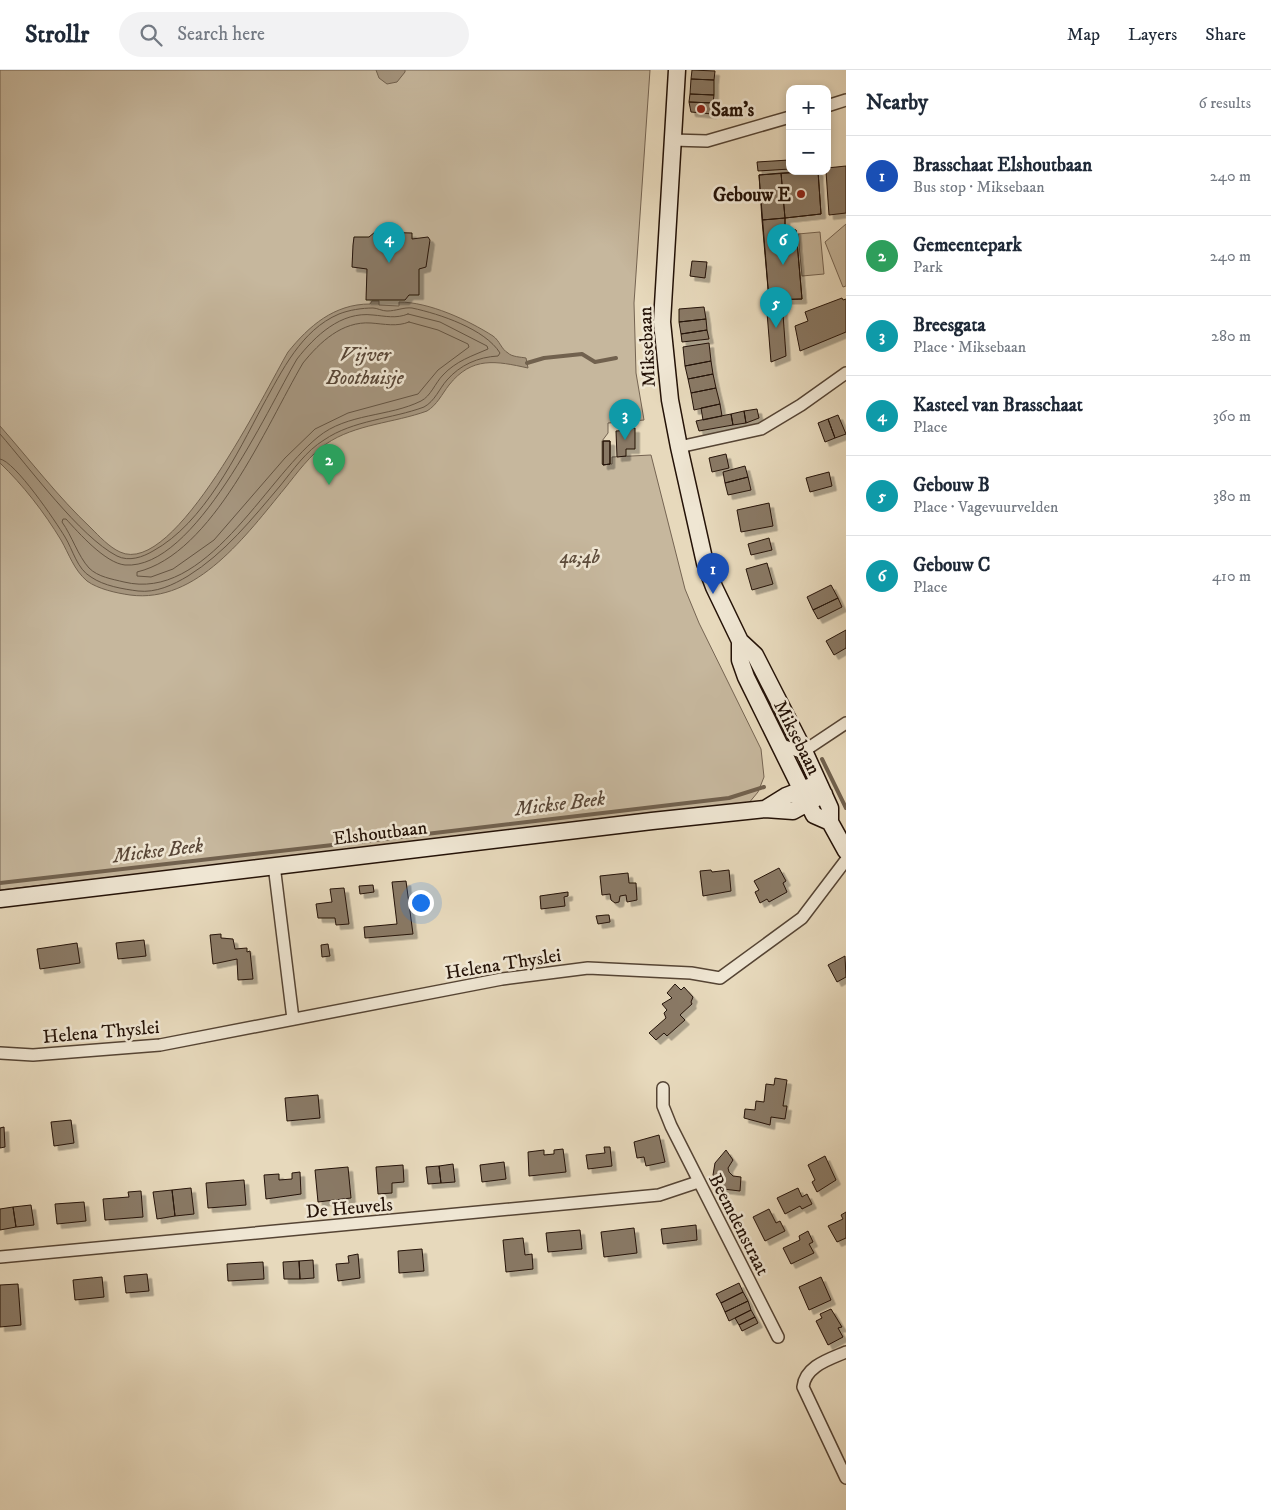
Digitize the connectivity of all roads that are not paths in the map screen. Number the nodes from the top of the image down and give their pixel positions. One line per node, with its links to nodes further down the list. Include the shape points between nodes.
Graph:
1 (677, 70): 5 (main road, Miksebaan)
2 (846, 100): 3 (street)
3 (831, 105)
4 (786, 118): 5 (street, via 707,141)
5 (672, 140): 7 (main road, Miksebaan, via 662,322 670,400)
6 (846, 373): 7 (street, via 761,429)
7 (679, 447): 8 (main road, Miksebaan, via 706,563)
8 (747, 657): 10 (main road, Miksebaan, via 749,684); 11 (main road, Miksebaan)
9 (846, 723): 11 (street)
10 (779, 744): 11 (street); 13 (main road, Miksebaan)
11 (804, 750): 12 (main road, Miksebaan)
12 (821, 788): 13 (main road, Elshoutbaan); 14 (main road, Miksebaan, via 830,808)
13 (805, 796): 14 (main road, Miksebaan, via 814,815); 17 (main road, Elshoutbaan, via 786,796 765,809)
14 (830, 822): 15 (main road, Miksebaan)
15 (846, 851)
16 (846, 860): 19 (street, Helena Thyslei, via 802,918 720,978 696,973 588,968 502,979)
17 (274, 865): 18 (main road, Elshoutbaan); 19 (street)
18 (0, 898)
19 (292, 1018): 20 (street, Helena Thyslei, via 160,1045 33,1055)
20 (0, 1053)
21 (663, 1088): 22 (street, Beemdenstraat, via 663,1106)
22 (698, 1182): 23 (street, De Heuvels, via 659,1195); 24 (street, Beemdenstraat)
23 (0, 1257)
24 (778, 1337)
25 (846, 1352): 26 (street, via 816,1366 804,1380 803,1387)
26 (846, 1478)

